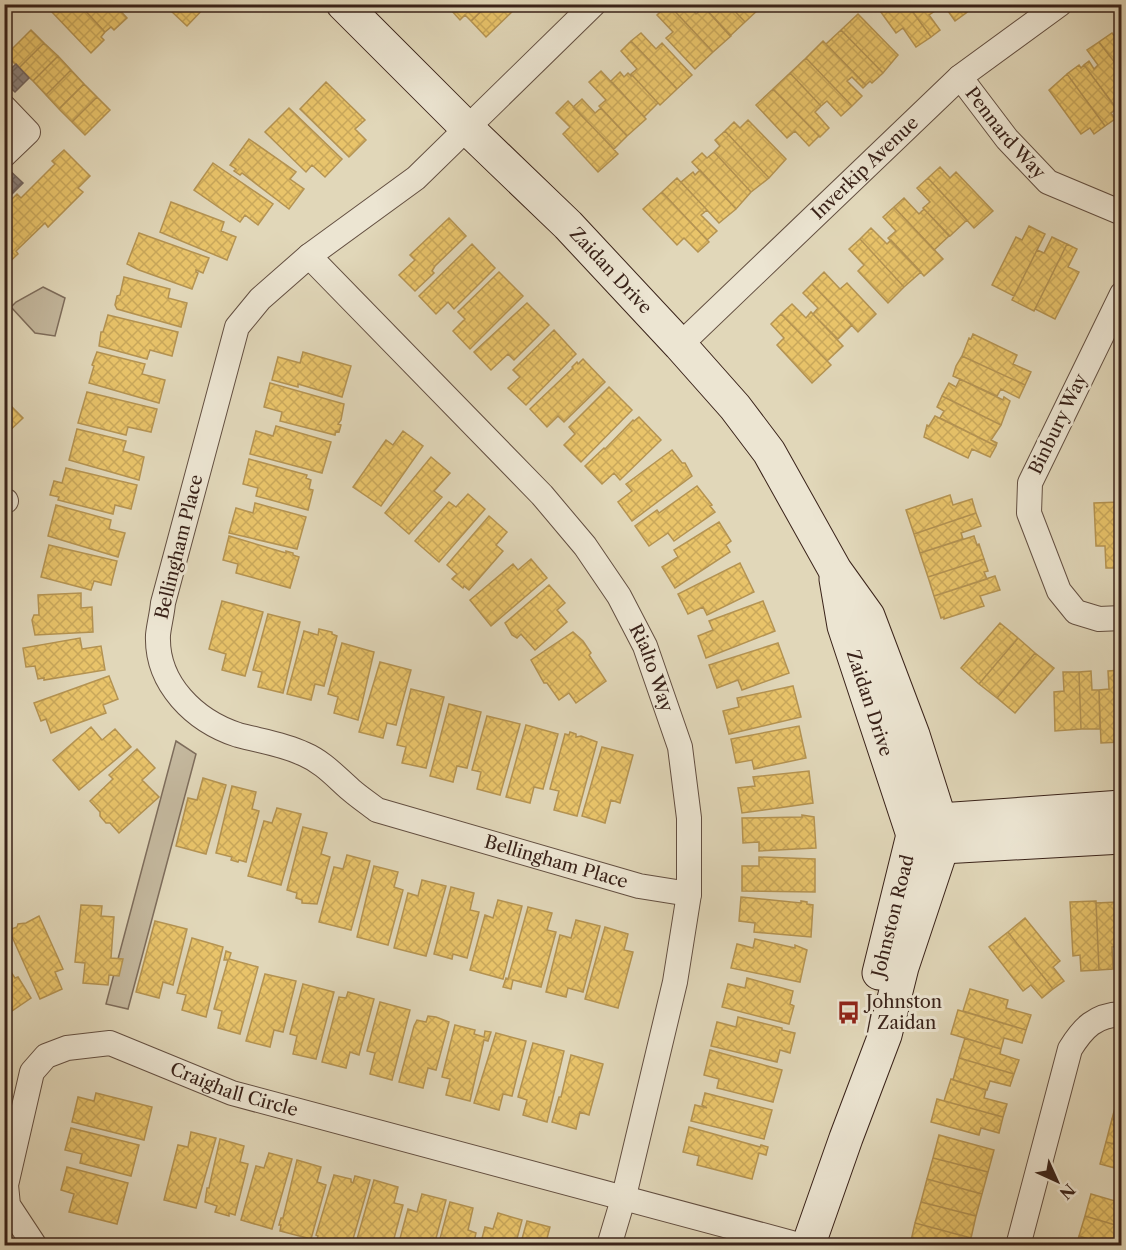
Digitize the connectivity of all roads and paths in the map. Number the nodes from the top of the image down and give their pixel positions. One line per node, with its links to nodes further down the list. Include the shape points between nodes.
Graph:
1 (343, 4): 6 (street, Zaidan Drive)
2 (594, 4): 6 (street, Bellingham Place)
3 (1060, 4): 4 (street, Inverkip Avenue)
4 (960, 77): 8 (street, Pennard Way, via 1007,139 1048,182); 11 (street, Inverkip Avenue)
5 (4, 107): 7 (street, via 28,132)
6 (467, 128): 9 (street, Bellingham Place, via 416,178); 11 (street, Zaidan Drive, via 568,225)
7 (4, 155)
8 (1122, 213)
9 (309, 256): 16 (street, Rialto Way, via 542,495 585,546 619,596 645,646 680,747 689,818); 16 (street, Bellingham Place, via 260,299 237,327 163,603 158,636 161,661 169,681 188,708 207,722 306,754 377,810 639,886)
10 (1122, 294): 12 (street, Binbury Way, via 1030,483 1029,503 1029,513 1059,591 1076,612 1099,619)
11 (680, 345): 14 (street, Zaidan Drive, via 770,452 835,570 868,616 913,735)
12 (1122, 618)
13 (1122, 807): 14 (street)
14 (932, 834): 15 (street, Johnston Road); 22 (street, Johnston Road, via 865,1031 846,1138)
15 (1122, 837)
16 (689, 894): 18 (street, Rialto Way, via 675,982)
17 (1122, 1014): 23 (street, via 1098,1018 1082,1030 1070,1049)
18 (624, 1197): 19 (street, Craighall Circle, via 232,1093 110,1043 95,1044 46,1056 32,1072 6,1185 8,1205); 20 (street); 21 (street, Craighall Circle)
19 (35, 1245)
20 (609, 1245)
21 (803, 1245)
22 (808, 1245)
23 (1017, 1245)

